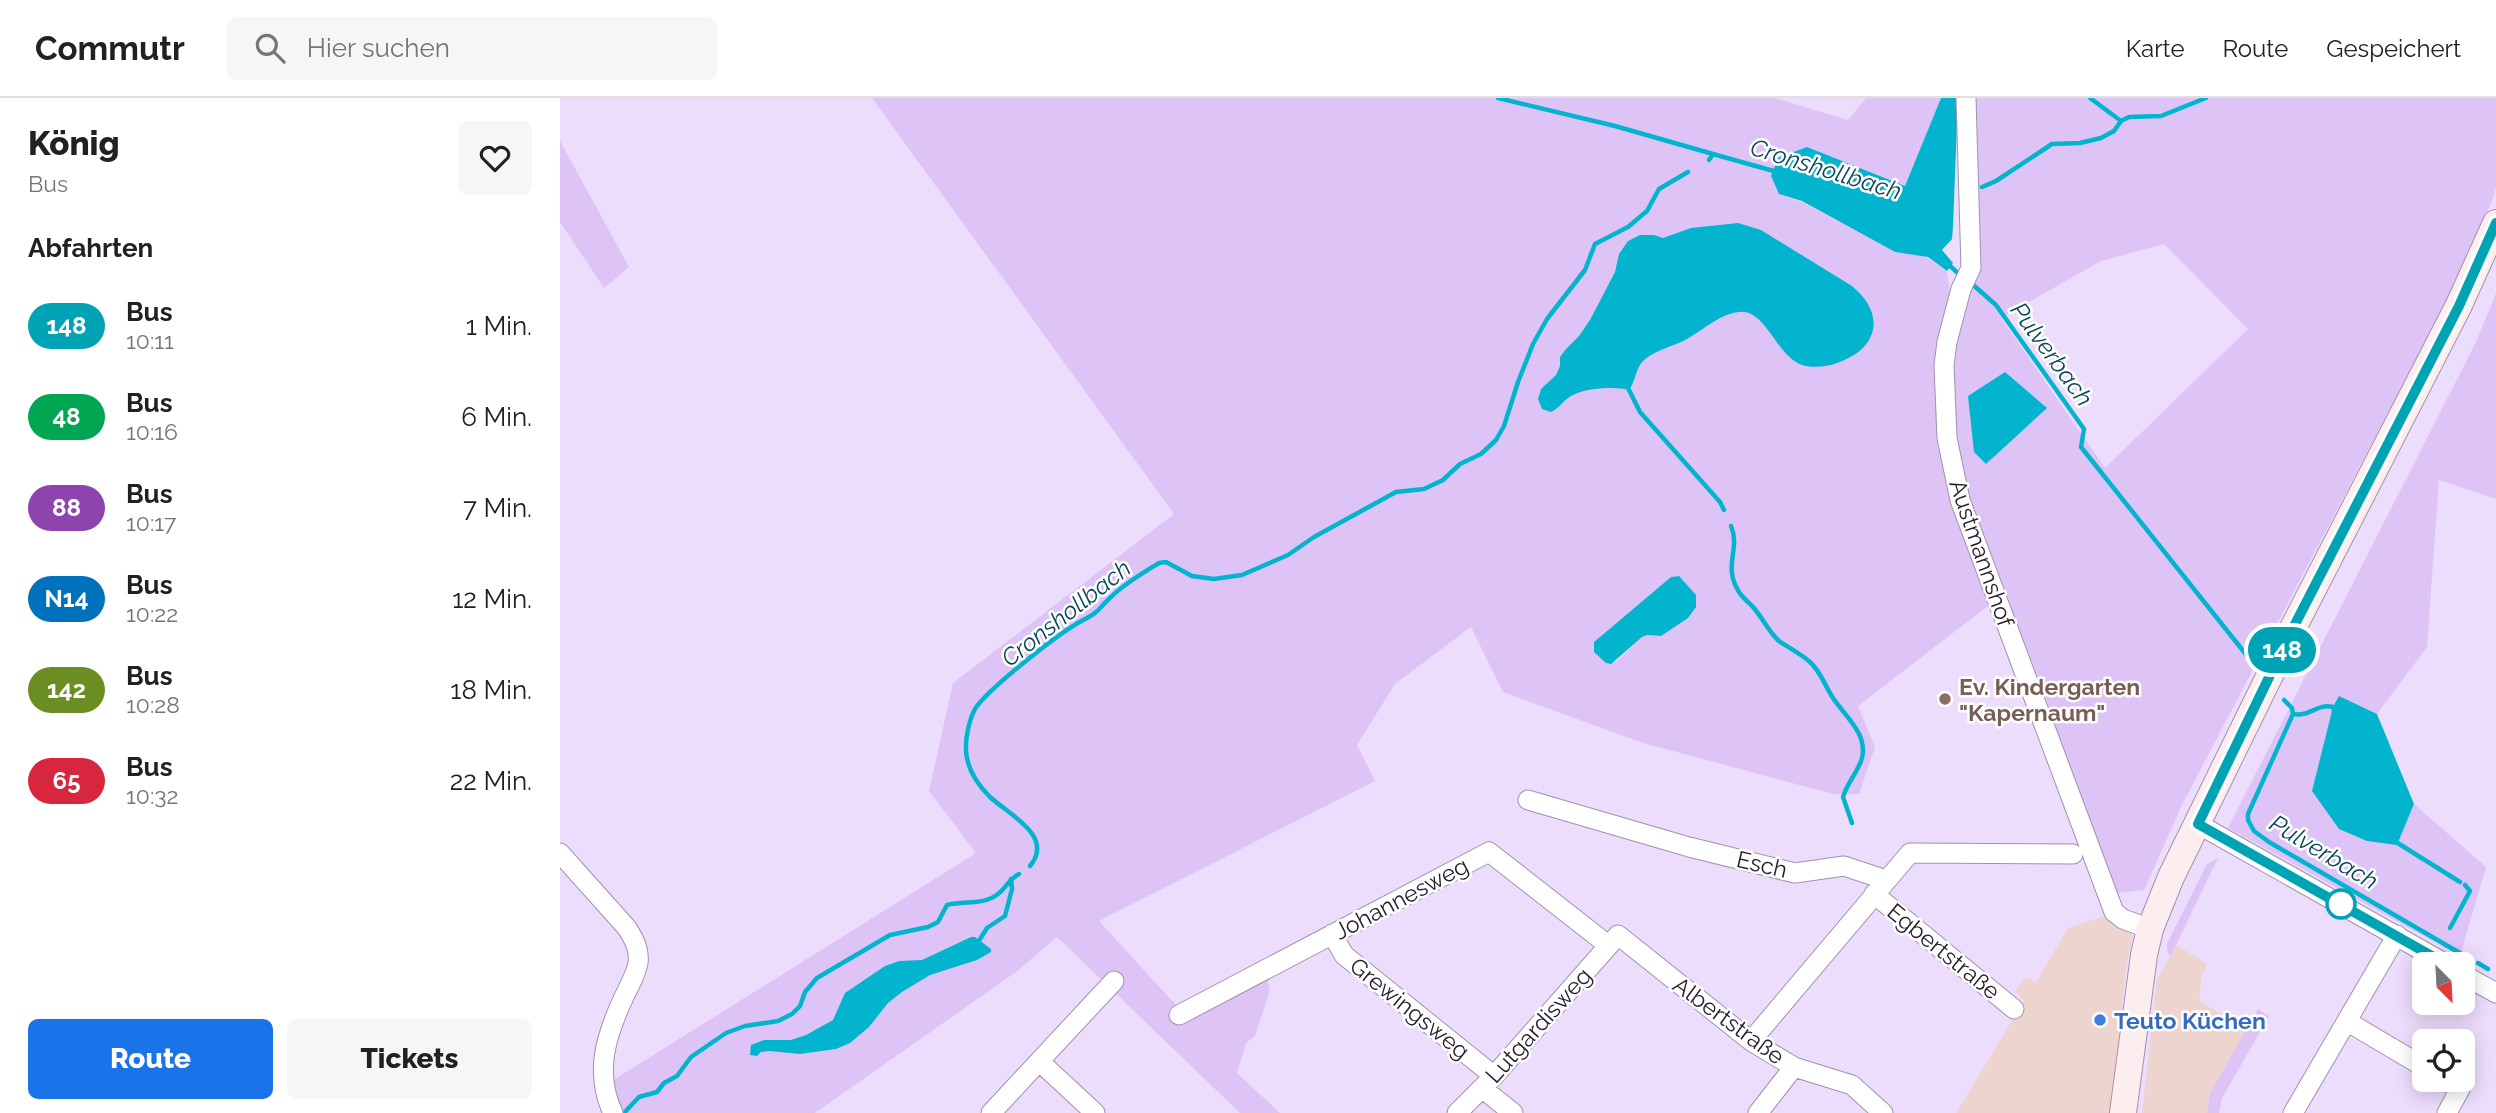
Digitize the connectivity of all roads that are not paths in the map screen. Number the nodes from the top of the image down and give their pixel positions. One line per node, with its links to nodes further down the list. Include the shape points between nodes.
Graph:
1 (1966, 98): 8 (street, Austmannshof, via 1966,279 1944,365 1947,438 1959,500 2114,912)
2 (2496, 223): 4 (main road, via 2459,306)
3 (1528, 800): 7 (street, Esch, via 1796,873 1844,866)
4 (2198, 824): 8 (main road); 10 (street)
5 (560, 853): 25 (street, via 627,928 638,952 635,972 606,1042 603,1081)
6 (2073, 854): 7 (street, via 1910,853)
7 (1880, 887): 16 (street, Egbertstraße); 19 (street, Egbertstraße)
8 (2150, 929): 32 (main road)
9 (1332, 934): 11 (street, Johannesweg, via 1489,852); 17 (street, Johannesweg); 23 (street, Grewingsweg, via 1344,955)
10 (2397, 935): 12 (street); 18 (street)
11 (1613, 940): 19 (street, Albertstraße); 23 (street, Lutgardisweg)
12 (2426, 952)
13 (1114, 981): 21 (street)
14 (2475, 981): 15 (street)
15 (2496, 993)
16 (2014, 1009)
17 (1179, 1015)
18 (2348, 1022): 20 (street); 33 (street)
19 (1751, 1041): 22 (street, Albertstraße)
20 (2412, 1060)
21 (1040, 1062): 26 (street); 27 (street)
22 (1794, 1067): 30 (street); 31 (street, Albertstraße, via 1852,1085)
23 (1488, 1082): 28 (street, Lutgardisweg); 29 (street, Grewingsweg)
24 (2458, 1092): 34 (street)
25 (613, 1113)
26 (991, 1113)
27 (1095, 1113)
28 (1457, 1113)
29 (1513, 1113)
30 (1758, 1113)
31 (1883, 1113)
32 (2123, 1113)
33 (2293, 1113)
34 (2447, 1113)

